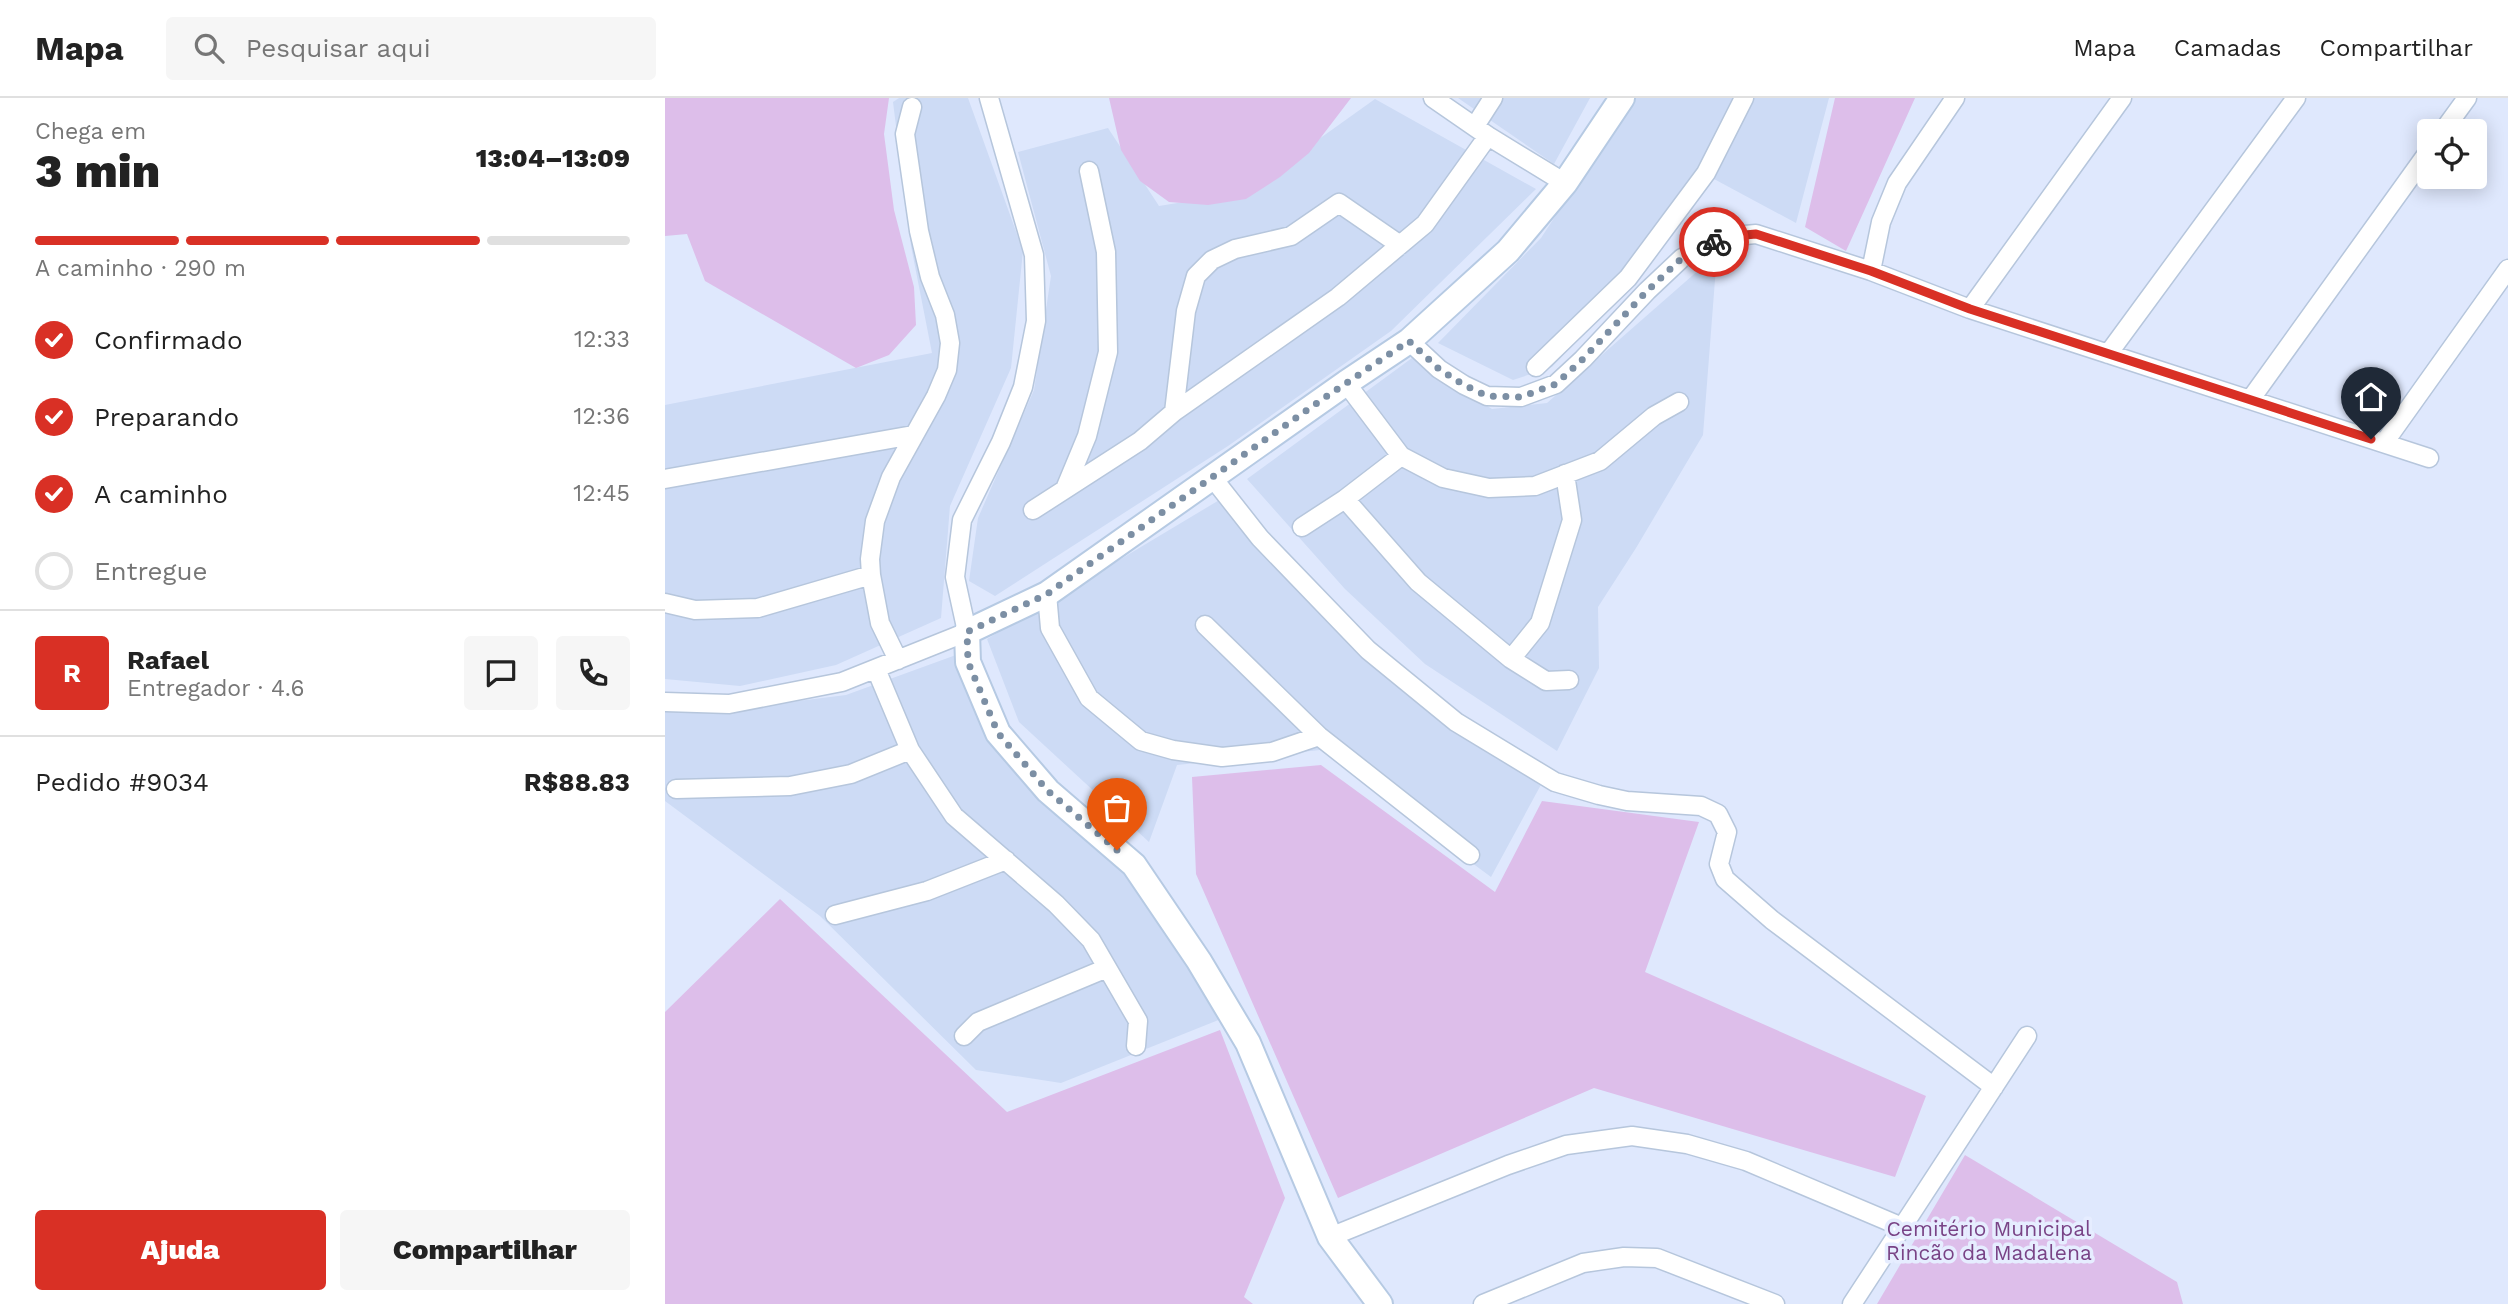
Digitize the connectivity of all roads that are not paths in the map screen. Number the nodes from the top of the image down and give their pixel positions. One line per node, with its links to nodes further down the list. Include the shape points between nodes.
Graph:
1 (989, 98): 42 (street, via 1034,255 1036,321 1023,387 962,520 955,576)
2 (1433, 98): 12 (street)
3 (1493, 98): 12 (street)
4 (1622, 98): 15 (street)
5 (1744, 98): 22 (street, via 1706,173 1628,278)
6 (1955, 98): 18 (street, via 1897,183 1881,222)
7 (2122, 98): 19 (street)
8 (2295, 98): 21 (street)
9 (2467, 98): 11 (street)
10 (912, 107): 27 (street, via 905,134 919,231 950,342 947,370)
11 (2452, 119)
12 (1481, 131): 15 (street); 16 (street, via 1425,224)
13 (2417, 168): 24 (street)
14 (1089, 171): 34 (street, via 1106,252 1108,352 1087,436)
15 (1565, 183): 20 (street, via 1508,251)
16 (1400, 245): 26 (street, via 1338,297); 26 (street, via 1339,203 1291,236 1235,249 1212,260 1196,276 1186,311)
17 (2508, 269): 28 (street)
18 (1871, 271): 19 (street); 20 (street, via 1756,234 1723,237 1682,258 1556,384 1521,397 1487,396 1464,385)
19 (1970, 309): 21 (street)
20 (1409, 341): 23 (street)
21 (2108, 354): 24 (street)
22 (1536, 367)
23 (1346, 383): 29 (street); 32 (street)
24 (2249, 400): 28 (street)
25 (1679, 402): 31 (street, via 1654,416 1600,461)
26 (1174, 412): 34 (street, via 1140,441)
27 (913, 435): 33 (street); 38 (street, via 875,521)
28 (2384, 443): 30 (street)
29 (1401, 456): 31 (street, via 1443,478 1489,488 1535,485); 35 (street)
30 (2428, 458)
31 (1565, 474): 43 (street, via 1571,520 1540,623)
32 (1212, 477): 39 (street); 58 (street, via 1260,538 1368,650 1456,722 1555,782 1627,801 1701,806 1718,814 1727,832 1719,864 1725,878 1772,920)
33 (665, 479)
34 (1065, 489): 36 (street)
35 (1345, 499): 37 (street); 43 (street, via 1418,582)
36 (1033, 510)
37 (1302, 527)
38 (871, 575): 40 (street, via 758,608 695,610); 44 (street, via 880,623)
39 (1047, 594): 42 (street); 48 (street, via 1050,628 1089,698 1141,741 1222,757 1272,752)
40 (665, 603)
41 (1205, 625): 48 (street)
42 (967, 632): 44 (street); 60 (street, via 968,662 998,733 1048,791 1135,865 1199,961 1248,1043)
43 (1511, 659): 46 (street, via 1546,681)
44 (898, 660): 45 (street)
45 (876, 669): 47 (street, via 842,682 729,704); 49 (street)
46 (1569, 680)
47 (665, 702)
48 (1319, 736): 51 (street)
49 (910, 750): 50 (street, via 851,774 790,786); 52 (street, via 954,816)
50 (676, 789)
51 (1470, 855)
52 (1006, 860): 53 (street, via 927,891); 54 (street, via 1091,940)
53 (835, 915)
54 (1107, 968): 55 (street, via 978,1022); 57 (street, via 1138,1021)
55 (964, 1036)
56 (2027, 1036): 58 (street)
57 (1136, 1046)
58 (1994, 1087): 59 (street)
59 (1902, 1227): 60 (street, via 1746,1161 1686,1144 1632,1136 1566,1145 1508,1164); 64 (street)
60 (1330, 1237): 61 (street)
61 (1380, 1304)
62 (1483, 1304): 63 (street, via 1583,1263 1624,1257 1657,1258)
63 (1775, 1304)
64 (1852, 1304)

